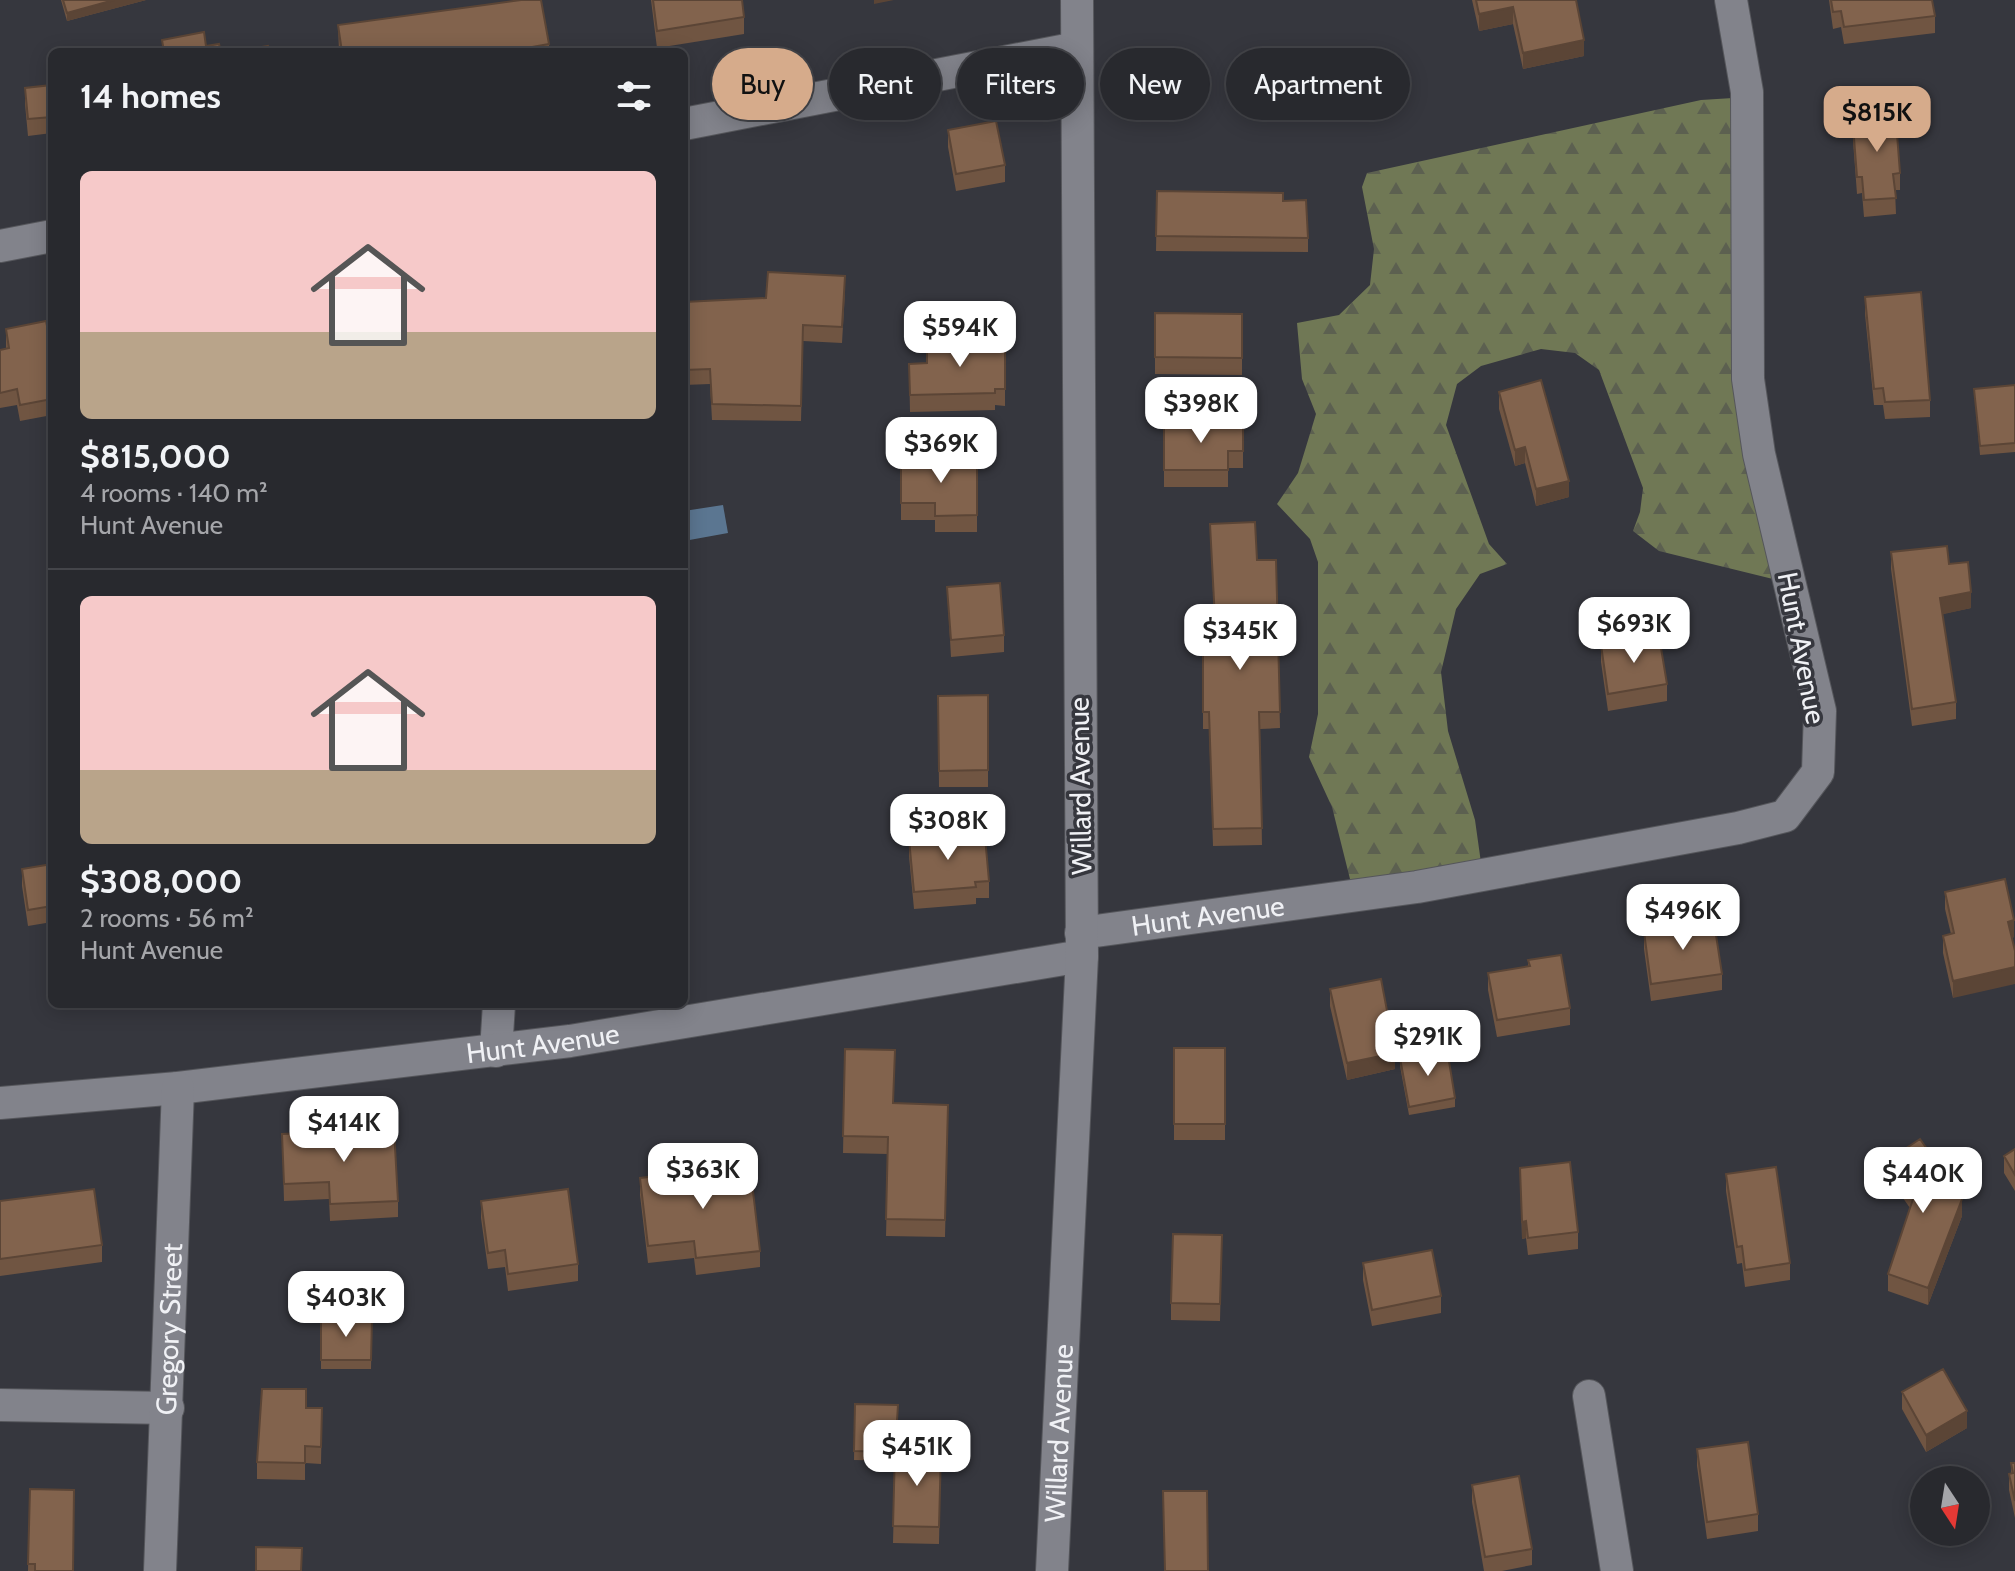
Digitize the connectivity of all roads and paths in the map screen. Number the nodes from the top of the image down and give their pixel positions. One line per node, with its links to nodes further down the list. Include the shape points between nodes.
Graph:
1 (1077, 0): 3 (street, Willard Avenue)
2 (1731, 0): 9 (street, Hunt Avenue, via 1747,92 1748,379 1765,479 1820,711 1818,772 1785,816 1738,828)
3 (1077, 48)
4 (957, 71): 6 (street)
5 (1077, 120): 9 (street, Willard Avenue)
6 (688, 123)
7 (48, 237): 8 (street)
8 (0, 246)
9 (1082, 945): 11 (street, Hunt Avenue); 18 (street, Willard Avenue)
10 (499, 1008): 11 (street)
11 (496, 1051): 12 (street, Hunt Avenue)
12 (178, 1088): 13 (street, Hunt Avenue); 16 (street, Gregory Street)
13 (0, 1103)
14 (1589, 1396): 19 (street)
15 (0, 1405): 16 (street)
16 (168, 1408): 17 (street, Gregory Street)
17 (160, 1571)
18 (1052, 1571)
19 (1617, 1571)

